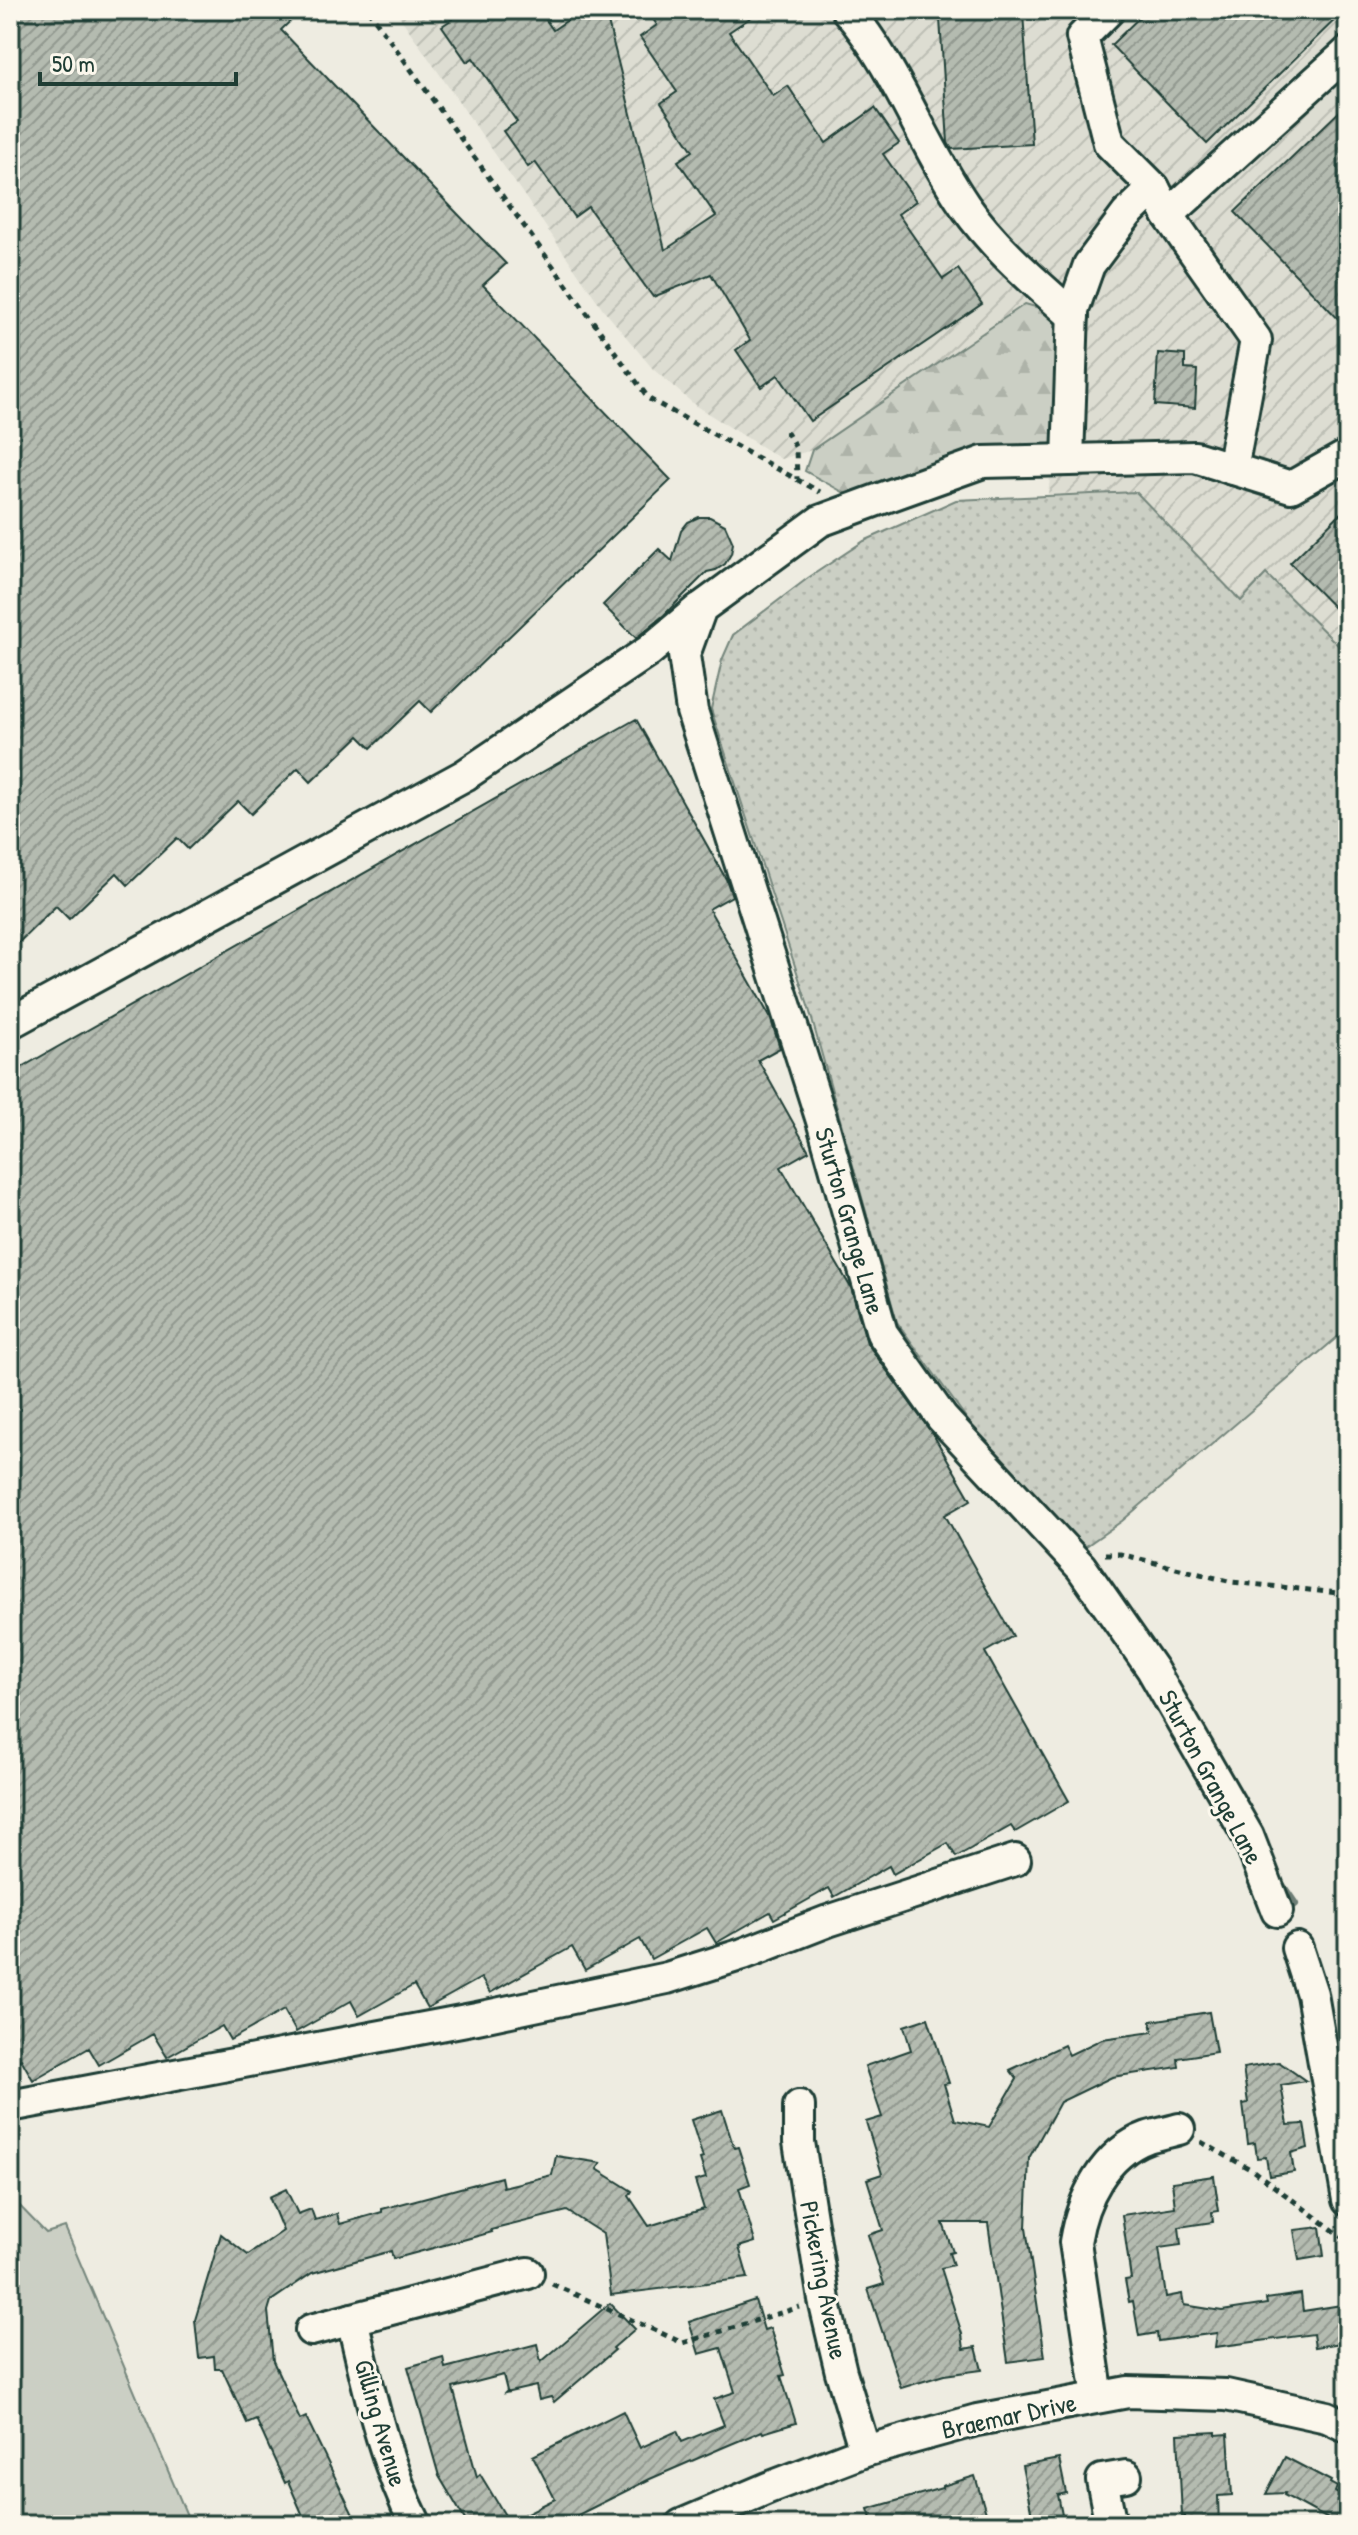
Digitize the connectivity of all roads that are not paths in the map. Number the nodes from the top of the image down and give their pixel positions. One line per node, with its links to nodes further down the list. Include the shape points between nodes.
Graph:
1 (847, 10): 5 (street, via 983,231)
2 (1109, 10): 4 (street, via 1082,37 1109,143)
3 (1348, 52): 4 (street)
4 (1161, 202): 5 (street, via 1127,214 1089,265); 8 (street, via 1256,340)
5 (1073, 316): 7 (street)
6 (1348, 455): 8 (street, via 1291,487)
7 (1068, 460): 8 (street, via 1195,457); 9 (street, via 983,462 820,521)
8 (1232, 469)
9 (701, 608): 10 (street, via 649,651 465,775); 12 (street, Sturton Grange Lane, via 684,655 692,711 823,1124 882,1333 942,1418 1081,1567 1152,1669 1248,1836)
10 (10, 1023)
11 (1015, 1860): 14 (street, via 667,1978)
12 (1277, 1911)
13 (1297, 1948): 17 (street, via 1312,1994)
14 (10, 2106)
15 (799, 2106): 23 (street, Pickering Avenue, via 799,2142 824,2300)
16 (1179, 2129): 21 (street, via 1147,2138 1111,2163 1091,2190 1079,2220 1075,2242)
17 (1348, 2200)
18 (528, 2273): 19 (street)
19 (352, 2319): 20 (street); 26 (street, Gilling Avenue, via 385,2451)
20 (311, 2330)
21 (1098, 2397): 22 (street, Braemar Drive, via 1128,2392 1226,2395 1327,2417); 23 (street, Braemar Drive, via 977,2420)
22 (1348, 2427)
23 (865, 2451): 25 (street, Braemar Drive)
24 (1126, 2476): 27 (street, via 1102,2480)
25 (691, 2523)
26 (416, 2525)
27 (1111, 2525)

